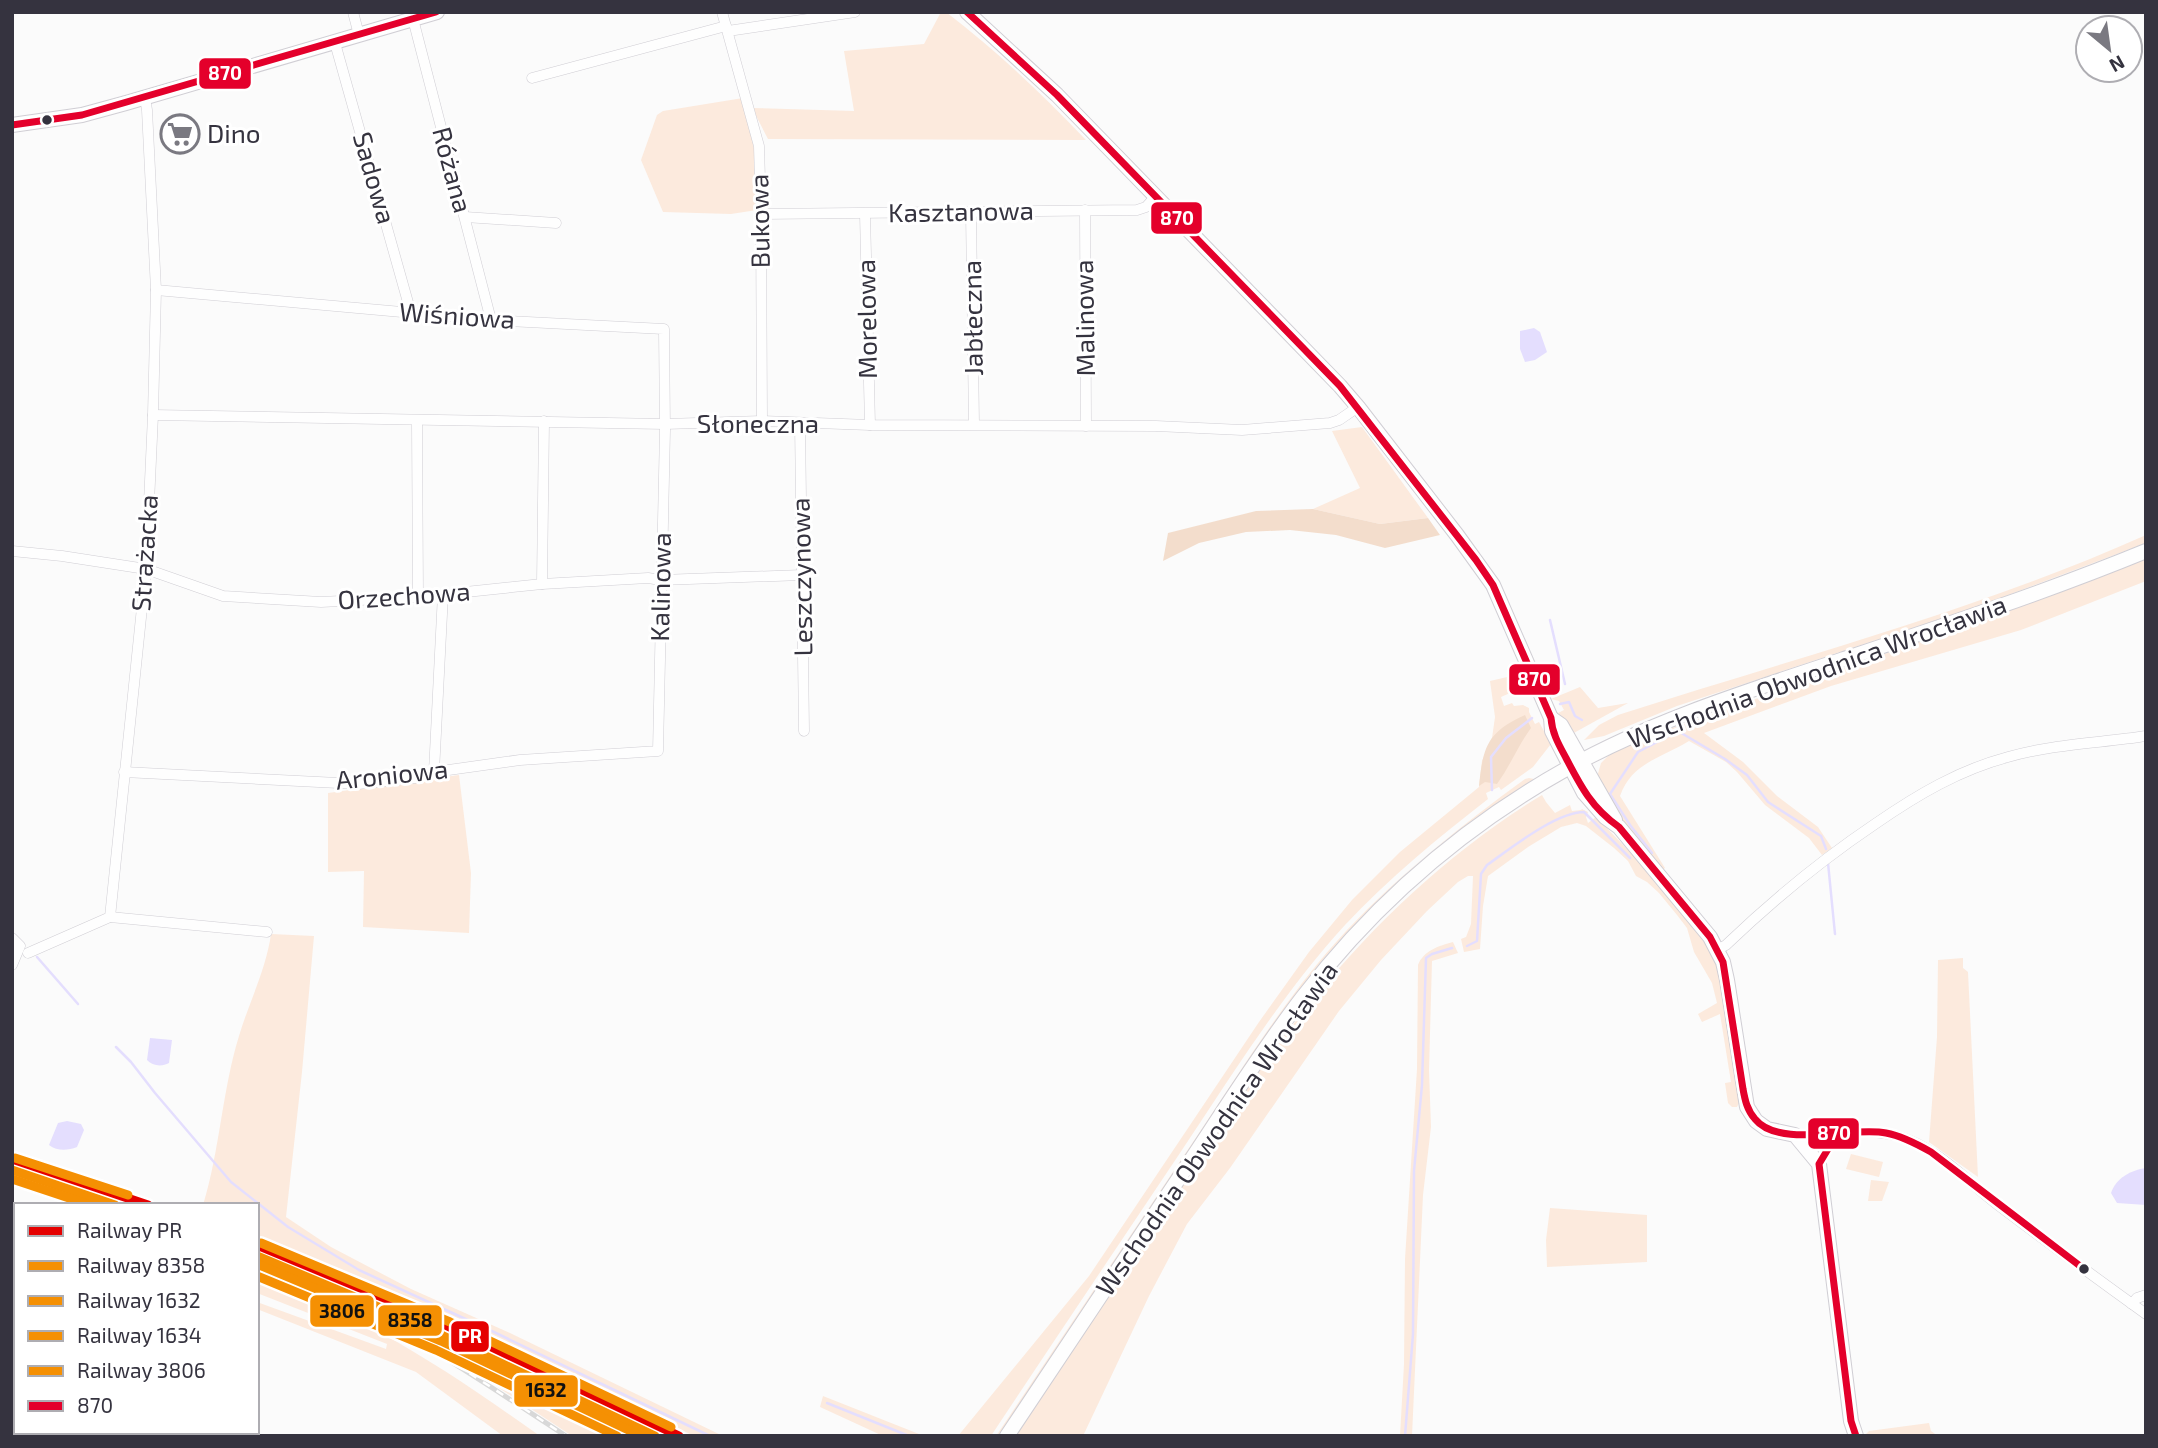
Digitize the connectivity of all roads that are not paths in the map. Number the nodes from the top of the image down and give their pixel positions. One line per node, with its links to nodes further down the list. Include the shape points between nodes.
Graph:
1 (353, 12): 8 (street)
2 (438, 12): 6 (street)
3 (722, 12): 7 (street, Bukowa)
4 (855, 12): 7 (street)
5 (967, 12): 13 (street, via 1057,95)
6 (414, 19): 8 (street); 18 (street, Różana)
7 (727, 29): 10 (street); 17 (street, Bukowa, via 759,146)
8 (359, 36): 9 (street)
9 (335, 43): 11 (street); 21 (street, Sadowa)
10 (532, 78)
11 (145, 98): 12 (street, via 82,115); 20 (street, Strażacka)
12 (12, 125)
13 (1156, 197): 14 (street, Kasztanowa, via 1137,210); 23 (street)
14 (1085, 211): 15 (street, Kasztanowa); 32 (street, Malinowa)
15 (971, 213): 16 (street, Kasztanowa); 30 (street, Jabłeczna)
16 (865, 214): 17 (street, Kasztanowa); 31 (street, Morelowa)
17 (761, 215): 27 (street, Bukowa)
18 (465, 217): 19 (street); 22 (street, Różana)
19 (556, 223)
20 (156, 290): 21 (street, Wiśniowa); 24 (street, Strażacka)
21 (411, 313): 22 (street, Wiśniowa)
22 (491, 320): 29 (street, Wiśniowa, via 664,329)
23 (1358, 407): 32 (street, Słoneczna, via 1339,421 1318,425 1242,430); 41 (street, via 1493,585)
24 (153, 415): 25 (street, Słoneczna); 35 (street, Strażacka)
25 (417, 421): 26 (street, Słoneczna); 40 (street)
26 (544, 421): 29 (street, Słoneczna); 38 (street)
27 (762, 421): 28 (street, Słoneczna); 29 (street, Słoneczna)
28 (800, 423): 31 (street, Słoneczna); 36 (street, Leszczynowa)
29 (665, 424): 37 (street, Kalinowa)
30 (974, 424): 31 (street, Słoneczna); 32 (street, Słoneczna)
31 (870, 425)
32 (1086, 426)
33 (12, 551): 35 (street, Orzechowa)
34 (2146, 551): 45 (street, Wschodnia Obwodnica Wrocławia, via 1692,711)
35 (146, 569): 40 (street, Orzechowa, via 223,596 321,602); 48 (street, Strażacka)
36 (802, 575): 37 (street, Orzechowa); 42 (street, Leszczynowa)
37 (661, 580): 38 (street, Orzechowa); 46 (street, Kalinowa)
38 (542, 584): 39 (street, Orzechowa)
39 (443, 594): 40 (street, Orzechowa); 49 (street)
40 (418, 597)
41 (1551, 718): 44 (street); 47 (street, via 1552,731)
42 (804, 731)
43 (2146, 736): 55 (street, via 2049,748 1969,769 1877,822 1810,870)
44 (1571, 741): 45 (street); 47 (street)
45 (1611, 746): 47 (street, Wschodnia Obwodnica Wrocławia); 51 (street, via 1597,766)
46 (658, 751): 49 (street, Aroniowa, via 520,760)
47 (1576, 764): 50 (street, Wschodnia Obwodnica Wrocławia); 51 (street)
48 (124, 772): 49 (street, Aroniowa, via 359,784); 52 (street, Strażacka)
49 (434, 772)
50 (1548, 780): 51 (street); 64 (street, Wschodnia Obwodnica Wrocławia, via 1495,813 1428,865 1320,976 1287,1018)
51 (1590, 790): 55 (street)
52 (110, 916): 53 (street); 56 (street)
53 (267, 932)
54 (12, 938): 57 (street, via 20,946)
55 (1717, 950): 59 (street, via 1727,980 1748,1107 1767,1129)
56 (28, 953)
57 (12, 965)
58 (1844, 1133): 59 (street); 60 (street); 62 (street, via 1886,1133 1931,1152)
59 (1795, 1135): 60 (street)
60 (1819, 1164): 65 (street)
61 (2146, 1295): 62 (street)
62 (2132, 1304): 63 (street)
63 (2146, 1314)
64 (1007, 1436)
65 (1856, 1436)

